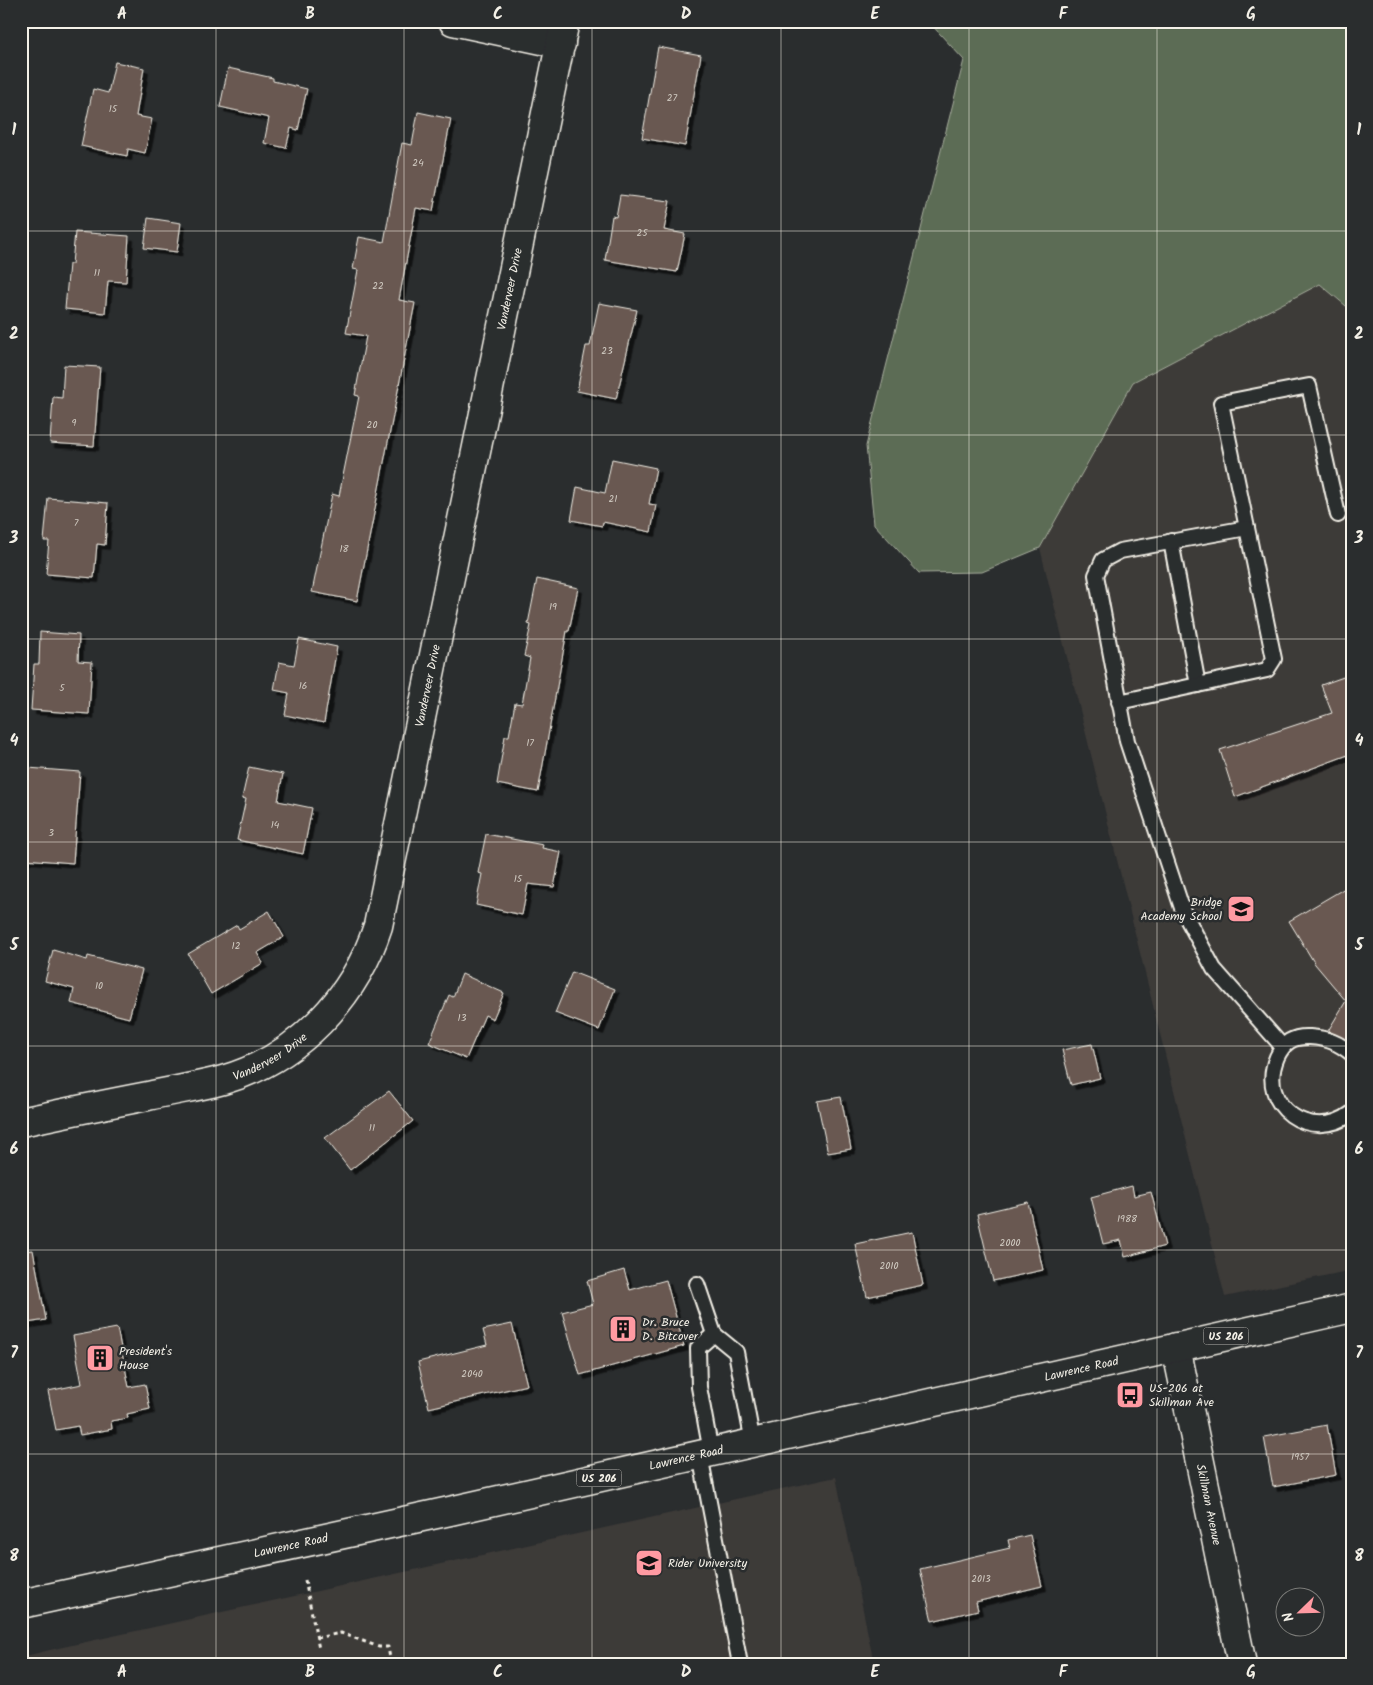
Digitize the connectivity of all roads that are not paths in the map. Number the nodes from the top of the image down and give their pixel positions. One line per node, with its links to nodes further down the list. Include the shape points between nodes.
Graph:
1 (453, 21): 2 (street)
2 (563, 33): 11 (street, Vanderveer Drive, via 378,926 356,976 316,1026 264,1064 223,1080)
3 (1338, 515): 4 (lane, via 1309,386 1222,403)
4 (1246, 528): 5 (lane); 6 (lane, via 1274,659 1267,670)
5 (1171, 541): 6 (lane); 7 (lane, via 1120,550 1103,560 1096,575)
6 (1198, 685): 7 (lane)
7 (1119, 702): 8 (lane, via 1127,741 1183,911 1214,969)
8 (1282, 1046): 9 (lane, via 1294,1038 1324,1038); 10 (lane, via 1272,1081 1276,1097 1285,1110 1297,1120 1312,1125 1328,1125)
9 (1352, 1054)
10 (1352, 1113)
11 (21, 1122)
12 (697, 1284): 14 (lane)
13 (1352, 1308): 15 (street, Lawrence Road / US 206)
14 (714, 1334): 16 (lane, via 736,1352); 17 (lane, via 698,1348)
15 (1176, 1347): 16 (street, Lawrence Road / US 206); 20 (street, Skillman Avenue)
16 (753, 1443): 17 (street, Lawrence Road / US 206)
17 (706, 1453): 18 (street, Lawrence Road / US 206); 19 (lane)
18 (21, 1604)
19 (740, 1664)
20 (1242, 1664)

